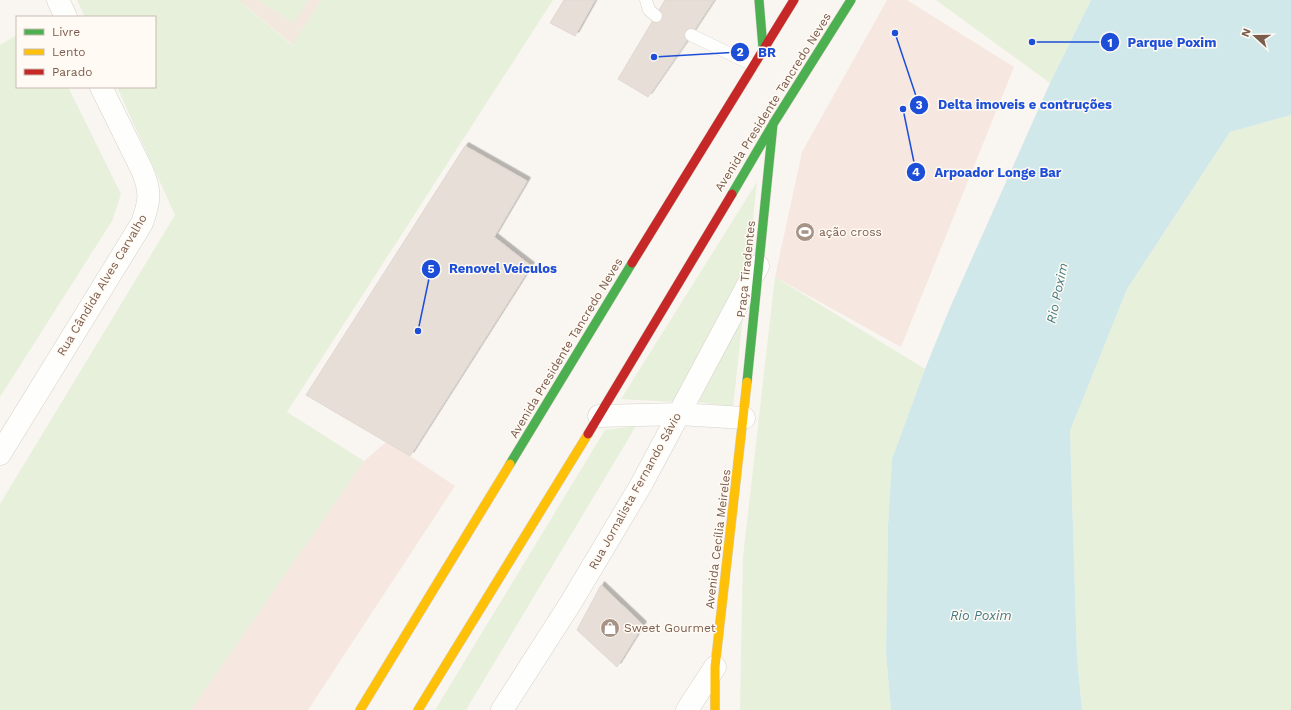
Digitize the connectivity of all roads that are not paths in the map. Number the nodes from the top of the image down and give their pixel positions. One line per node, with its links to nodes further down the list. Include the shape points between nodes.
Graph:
1 (58, 0): 6 (street)
2 (646, 0): 7 (lane, via 649,10)
3 (760, 0): 9 (main road)
4 (794, 0): 9 (main road, Avenida Presidente Tancredo Neves)
5 (851, 0): 12 (main road, Avenida Presidente Tancredo Neves)
6 (66, 16)
7 (656, 16)
8 (691, 35): 10 (lane)
9 (763, 48): 10 (main road, Avenida Presidente Tancredo Neves)
10 (753, 65): 19 (main road, Avenida Presidente Tancredo Neves)
11 (101, 88): 17 (street, Rua Cândida Alves Carvalho, via 148,184 148,208 142,223)
12 (773, 124): 13 (main road, Praça Tiradentes); 15 (main road, Avenida Presidente Tancredo Neves)
13 (758, 266): 14 (street, Rua Jornalista Fernando Sávio); 16 (main road, Praça Tiradentes)
14 (679, 414): 15 (street); 16 (street); 21 (street, Rua Jornalista Fernando Sávio, via 641,485 578,591)
15 (599, 416): 20 (main road, Avenida Presidente Tancredo Neves)
16 (744, 418): 18 (main road, Avenida Cecília Meireles)
17 (0, 454)
18 (715, 666): 22 (street); 23 (main road, Avenida Cecília Meireles)
19 (360, 710)
20 (418, 710)
21 (502, 710)
22 (687, 710)
23 (715, 710)

